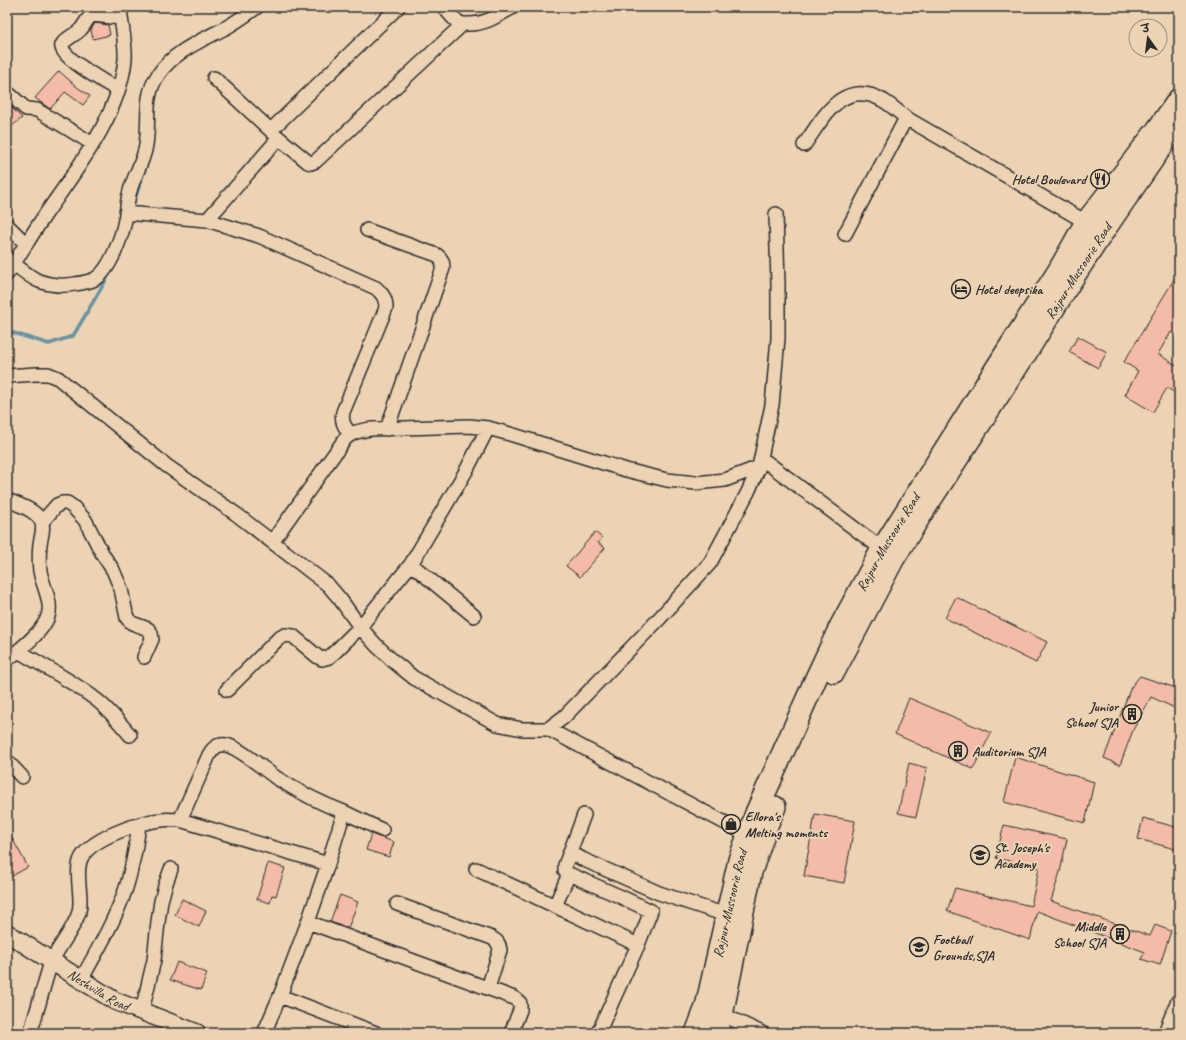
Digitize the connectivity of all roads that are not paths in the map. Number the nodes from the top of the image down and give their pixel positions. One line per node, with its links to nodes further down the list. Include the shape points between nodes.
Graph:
1 (257, 7): 16 (street, via 229,26 181,52 158,74 148,96 144,155 130,190)
2 (398, 7): 13 (street)
3 (444, 7): 6 (street)
4 (513, 7): 6 (street, via 493,19 476,24)
5 (120, 13): 8 (street, via 125,58); 8 (street, via 90,16 81,29 61,47 64,54 75,63)
6 (463, 24): 13 (street, via 314,162 308,162)
7 (214, 78): 13 (street)
8 (118, 90): 14 (street)
9 (7, 92): 14 (street, via 26,109 37,110)
10 (1179, 99): 20 (main road, Rajpur-Mussoorie Road)
11 (906, 118): 15 (street, via 883,101 866,94 846,96 834,104); 20 (street); 22 (street)
12 (1179, 122): 20 (main road, Rajpur-Mussoorie Road)
13 (275, 134): 18 (street)
14 (93, 144): 23 (street)
15 (804, 144)
16 (132, 213): 18 (street); 24 (street, via 124,224 114,254 104,272 96,278 58,285 39,281)
17 (776, 214): 29 (street, via 778,338 772,405)
18 (207, 220): 28 (street, via 259,236 376,288 385,298 386,308 343,412 343,425)
19 (7, 225): 23 (street)
20 (1094, 227): 33 (main road, Rajpur-Mussoorie Road, via 1059,270); 70 (main road, Rajpur-Mussoorie Road, via 1071,281 893,560 826,688 751,872)
21 (367, 230): 27 (street, via 437,255 443,262)
22 (845, 234)
23 (26, 244): 24 (street)
24 (10, 269)
25 (7, 376): 32 (street, via 48,374 58,378 167,466)
26 (488, 428): 27 (street, via 469,426); 29 (street, via 667,480 696,483 725,480); 34 (street, via 466,471)
27 (387, 429): 28 (street)
28 (350, 434): 32 (street)
29 (760, 462): 33 (street); 41 (street, via 748,492 710,564 564,717)
30 (7, 500): 31 (street, via 32,511)
31 (42, 522): 37 (street, via 40,572 50,610 46,622); 38 (street, via 62,503 67,503 85,520 113,570 128,618 132,623 148,629 151,633 152,639)
32 (272, 542): 36 (street, via 328,585)
33 (882, 549): 50 (main road, Rajpur-Mussoorie Road, via 817,676)
34 (411, 564): 35 (street); 36 (street)
35 (474, 616)
36 (360, 627): 40 (street, via 333,654 322,659 293,636 285,635); 41 (street, via 376,645 414,678 497,724 522,730)
37 (18, 651): 39 (street); 42 (street, via 95,698)
38 (144, 657)
39 (7, 660)
40 (227, 690)
41 (548, 729): 50 (street)
42 (130, 735)
43 (7, 761): 44 (street)
44 (22, 777)
45 (344, 812): 47 (street, via 299,792 235,749 218,745 212,749); 49 (street); 52 (street)
46 (584, 815): 51 (street)
47 (180, 820): 48 (street, via 161,820); 52 (street)
48 (139, 825): 64 (street, via 103,839 89,848 80,860 79,911); 65 (street, via 125,891 110,926)
49 (382, 830)
50 (748, 835): 60 (main road, Rajpur-Mussoorie Road, via 738,860)
51 (570, 852): 55 (street, via 565,865); 56 (street)
52 (328, 864): 61 (street)
53 (171, 869): 69 (street, via 165,886 154,960)
54 (476, 869): 58 (street)
55 (568, 874): 58 (street); 59 (street)
56 (659, 893): 59 (street); 60 (street)
57 (397, 904): 66 (street, via 497,940 500,950)
58 (555, 906): 63 (street)
59 (651, 910): 63 (street)
60 (726, 915): 70 (main road, Rajpur-Mussoorie Road)
61 (308, 922): 66 (street); 67 (street)
62 (7, 933): 64 (street, Neshvilla Road)
63 (638, 945): 76 (street)
64 (52, 962): 65 (street, Neshvilla Road); 71 (street)
65 (81, 980): 69 (street, Neshvilla Road, via 115,1001)
66 (488, 988): 75 (street, via 520,1003 520,1010)
67 (280, 996): 73 (street); 74 (street)
68 (1179, 1003): 79 (street)
69 (142, 1012): 72 (street, Neshvilla Road)
70 (714, 1018): 77 (main road, Rajpur-Mussoorie Road); 78 (street)
71 (30, 1033)
72 (197, 1033)
73 (264, 1033)
74 (376, 1033)
75 (511, 1033)
76 (598, 1033)
77 (696, 1033)
78 (762, 1033)
79 (1167, 1033)

